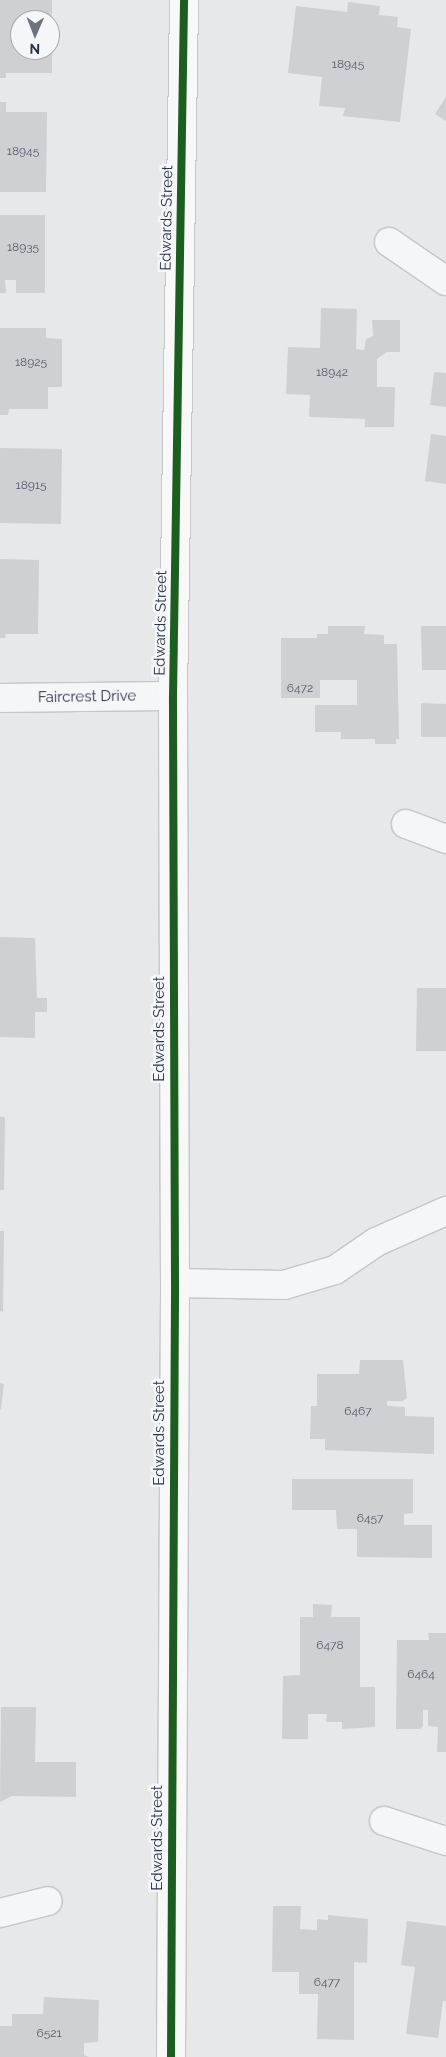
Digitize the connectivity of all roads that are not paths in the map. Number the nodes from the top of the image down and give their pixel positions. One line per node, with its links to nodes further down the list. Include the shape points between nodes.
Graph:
1 (184, 0): 4 (main road, Edwards Street)
2 (389, 242): 3 (street)
3 (446, 281)
4 (173, 696): 5 (street, Faircrest Drive); 9 (main road, Edwards Street)
5 (0, 698)
6 (406, 824): 7 (street)
7 (446, 839)
8 (446, 1211): 9 (street, via 376,1242 335,1270 284,1285)
9 (175, 1284): 14 (main road, Edwards Street)
10 (384, 1821): 11 (street)
11 (446, 1841)
12 (48, 1900): 13 (street)
13 (0, 1913)
14 (171, 2057)

